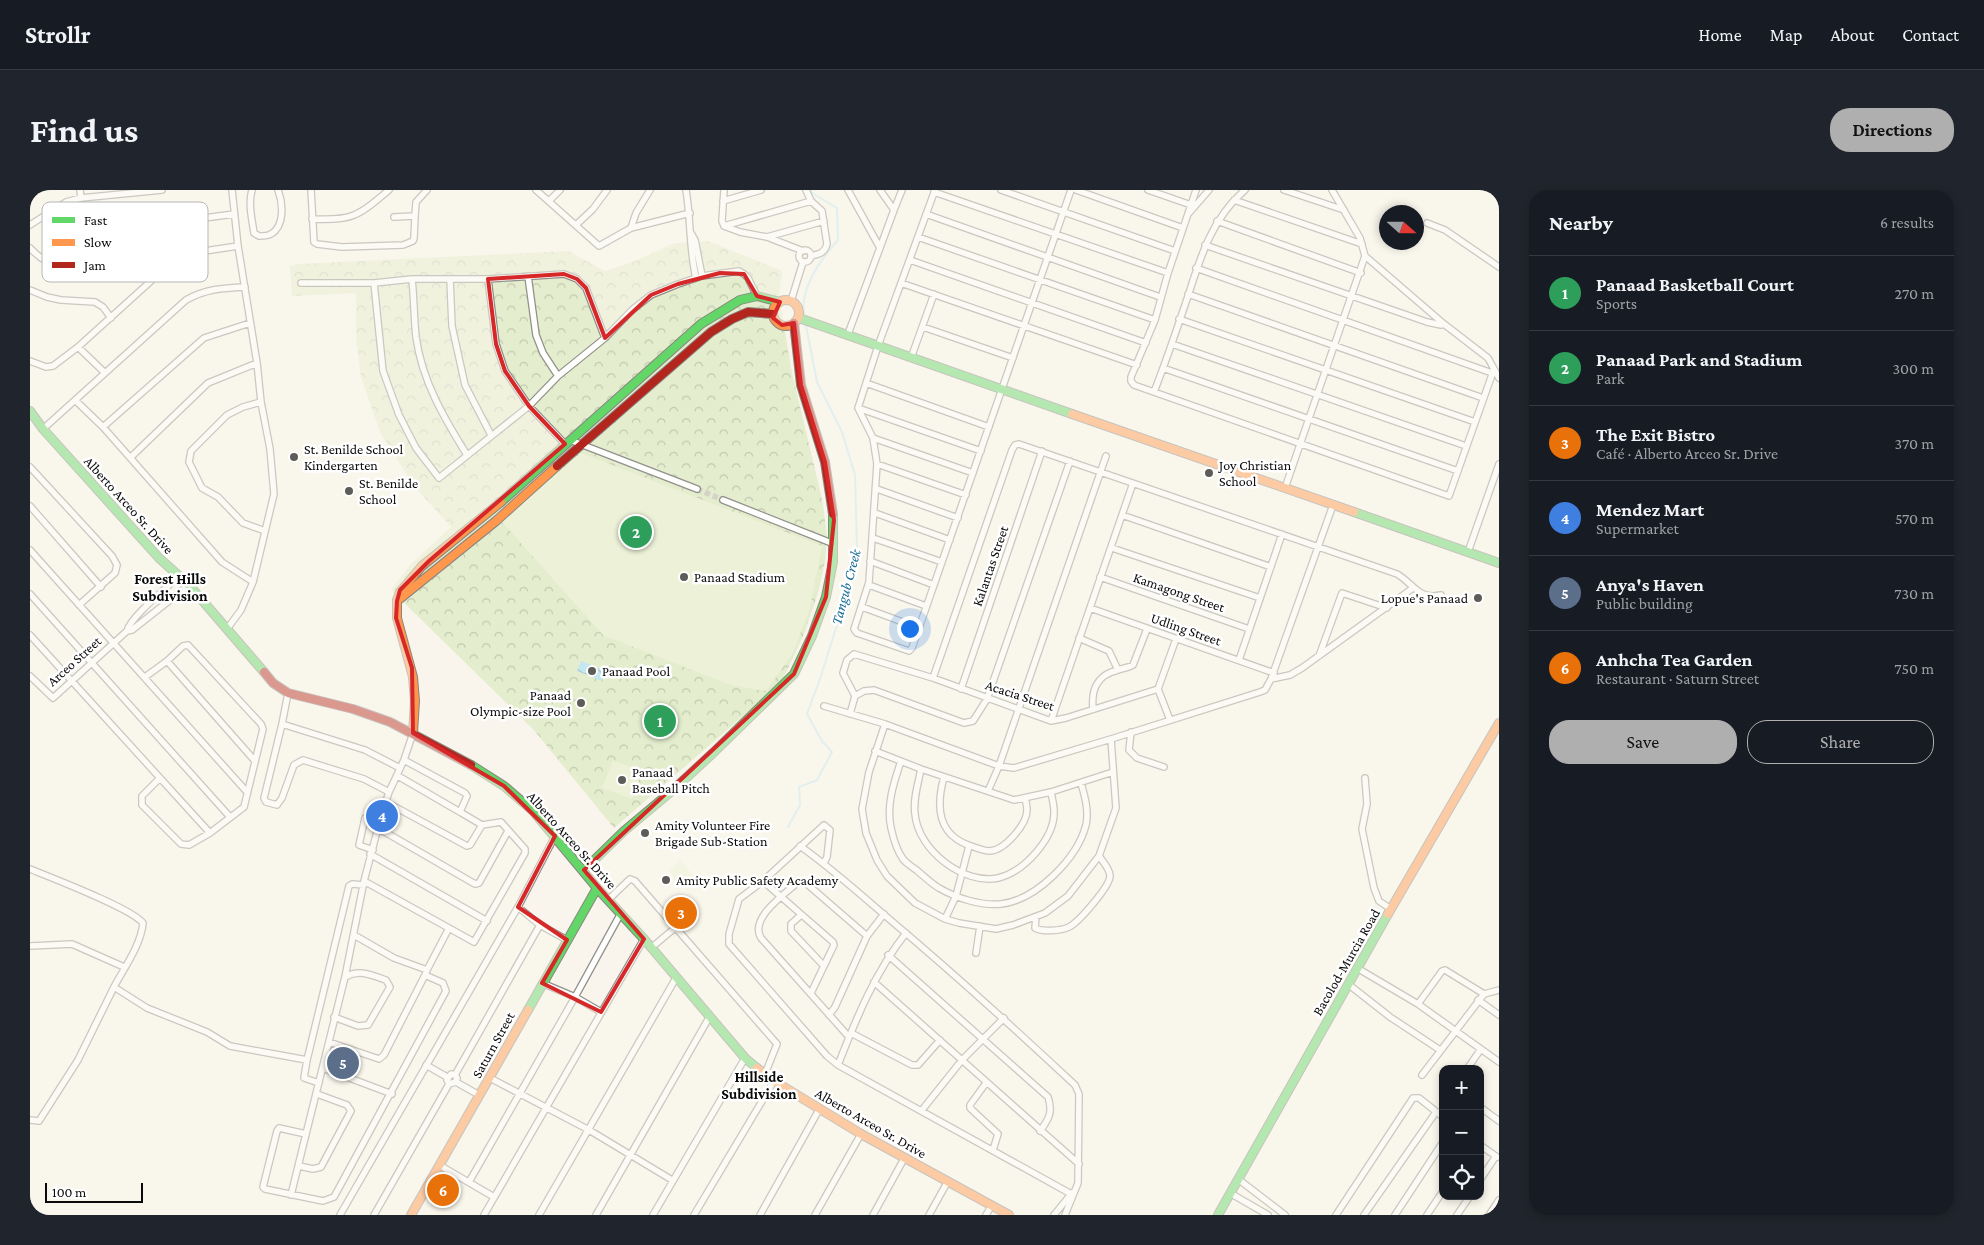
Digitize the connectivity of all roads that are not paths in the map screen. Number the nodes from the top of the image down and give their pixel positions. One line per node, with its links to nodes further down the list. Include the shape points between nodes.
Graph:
1 (80, 190): 30 (street)
2 (162, 190): 30 (street)
3 (232, 190): 40 (street)
4 (252, 190): 5 (street, via 253,227 259,236 270,234 280,224)
5 (278, 190)
6 (311, 190): 48 (street)
7 (388, 190): 48 (street, via 357,215 344,219)
8 (427, 190): 44 (street, via 416,202)
9 (536, 190): 32 (street)
10 (560, 190): 32 (street)
11 (607, 190): 53 (street)
12 (650, 190): 55 (street)
13 (686, 190): 41 (street)
14 (724, 190): 33 (street)
15 (761, 190): 33 (street)
16 (806, 190): 34 (street)
17 (848, 190): 64 (street)
18 (880, 190): 37 (street)
19 (902, 190): 37 (street)
20 (1002, 190): 39 (street)
21 (1071, 190): 39 (street)
22 (1076, 190): 56 (street)
23 (1148, 190): 36 (street)
24 (1196, 190): 36 (street)
25 (1209, 190): 43 (street)
26 (1245, 190): 31 (street)
27 (1284, 190): 38 (street)
28 (1332, 190): 38 (street)
29 (935, 191): 42 (street); 57 (street)
30 (81, 198): 35 (street)
31 (1234, 200): 50 (street); 60 (street)
32 (549, 201): 53 (street)
33 (723, 201): 54 (street)
34 (811, 201): 49 (street, via 822,211); 54 (street)
35 (66, 202)
36 (1191, 205): 43 (street)
37 (894, 210): 64 (street)
38 (1344, 210): 60 (street)
39 (1064, 212): 57 (street); 67 (street)
40 (234, 214): 47 (street); 62 (street)
41 (690, 214): 55 (street); 79 (street, via 692,258)
42 (926, 214): 59 (street); 70 (street)
43 (1188, 214): 56 (street)
44 (415, 216): 45 (street); 48 (street, via 413,241 381,246 342,247 315,243)
45 (394, 217)
46 (42, 218): 52 (street)
47 (208, 218)
48 (312, 219)
49 (824, 221): 58 (street); 68 (street, via 826,250)
50 (1217, 222): 61 (street); 77 (street)
51 (1427, 223): 74 (street, via 1445,230)
52 (30, 225)
53 (576, 225): 55 (street, via 600,246)
54 (724, 226): 58 (street)
55 (631, 228)
56 (1183, 228): 67 (street)
57 (1056, 234): 70 (street); 76 (street)
58 (767, 237): 66 (street)
59 (918, 237): 72 (street); 83 (street)
60 (1362, 244): 69 (street)
61 (1205, 245): 75 (street); 93 (street)
62 (238, 246): 65 (street); 88 (street)
63 (30, 248): 71 (street)
64 (880, 248): 108 (street)
65 (208, 250)
66 (803, 250): 68 (street); 73 (street, via 799,255)
67 (1175, 251): 76 (street)
68 (811, 256): 73 (street, via 810,260)
69 (1365, 256): 77 (street); 105 (street)
70 (1048, 257): 83 (street); 94 (street)
71 (42, 259)
72 (910, 260): 87 (street); 97 (street)
73 (803, 262): 96 (street)
74 (1499, 267)
75 (1196, 268): 91 (street); 103 (street)
76 (1168, 273): 94 (street)
77 (1361, 273): 93 (street)
78 (528, 276): 82 (street); 109 (street, via 564,274 577,279 586,288); 124 (street, via 536,335)
79 (699, 277): 92 (street, via 738,271 748,278); 109 (street, via 652,296 632,310)
80 (412, 279): 81 (street); 86 (street); 149 (street, via 416,338 425,374 442,415)
81 (450, 279): 82 (street); 141 (street, via 452,326 465,385)
82 (488, 279): 133 (street, via 496,344 504,371)
83 (1040, 279): 97 (street); 102 (street)
84 (150, 282): 99 (street)
85 (301, 283): 86 (street)
86 (374, 283): 149 (street, via 383,371 399,415 416,448 439,478)
87 (901, 283): 90 (street); 113 (street)
88 (244, 287): 104 (street); 123 (street, via 212,289 186,300)
89 (30, 290): 99 (street, via 61,300 95,302)
90 (934, 294): 106 (street); 107 (street)
91 (1188, 294): 100 (street); 112 (street)
92 (757, 296): 95 (street); 143 (street, via 740,300 701,324)
93 (1353, 296): 103 (street); 105 (street, via 1427,322)
94 (1160, 297): 102 (street)
95 (780, 302): 96 (street); 98 (street)
96 (791, 302): 101 (street, via 799,311)
97 (1032, 302): 106 (street); 110 (street)
98 (774, 314): 101 (street, via 775,320 782,325 789,326); 145 (street, via 748,312 711,332)
99 (111, 318): 114 (street)
100 (1179, 319): 111 (street); 121 (street)
101 (796, 320): 108 (street); 174 (street, via 801,385 826,462)
102 (1154, 320): 110 (street)
103 (1344, 321): 112 (street); 122 (street)
104 (250, 323): 118 (street); 138 (street, via 204,338)
105 (1444, 324): 122 (street, via 1488,358)
106 (1024, 326): 116 (street); 119 (street)
107 (923, 327): 115 (street); 116 (street)
108 (848, 334): 113 (street)
109 (604, 338): 124 (street)
110 (1146, 343): 119 (street)
111 (1172, 344): 120 (street); 129 (street)
112 (1336, 344): 121 (street); 130 (street)
113 (878, 346): 115 (street); 126 (street)
114 (78, 347): 117 (street, via 53,366); 123 (street)
115 (911, 358): 127 (street)
116 (1013, 358): 127 (street)
117 (30, 361)
118 (257, 363): 132 (street); 151 (street, via 208,384)
119 (1138, 365): 128 (street, via 1131,383)
120 (1163, 368): 128 (street); 136 (street)
121 (1327, 370): 129 (street); 137 (street)
122 (1493, 371): 125 (street); 130 (street)
123 (104, 372): 131 (street)
124 (558, 376): 133 (street)
125 (1499, 378)
126 (866, 383): 134 (street); 139 (street)
127 (1002, 389): 139 (street); 160 (street)
128 (1154, 392): 144 (street)
129 (1318, 395): 136 (street); 146 (street)
130 (1483, 398): 137 (street)
131 (75, 400): 138 (street); 140 (street)
132 (261, 402): 170 (street, via 274,494); 170 (street, via 227,415 191,451 189,462 202,488 218,497 244,523)
133 (528, 406): 141 (street); 143 (street)
134 (858, 408): 142 (street); 147 (street)
135 (30, 411): 140 (street, Alberto Arceo Sr. Drive)
136 (1310, 420): 144 (street); 156 (street)
137 (1475, 422): 146 (street)
138 (103, 427): 151 (street)
139 (990, 427): 147 (street)
140 (43, 429): 183 (street, Alberto Arceo Sr. Drive)
141 (491, 435): 149 (street)
142 (873, 438): 153 (street); 158 (street)
143 (568, 442): 145 (street); 196 (street, via 429,561 400,590)
144 (1300, 444): 156 (street, via 1449,496); 160 (street)
145 (580, 445): 161 (street); 196 (street, via 496,521)
146 (1466, 446): 156 (street)
147 (981, 451): 158 (street)
148 (1042, 451): 152 (street); 221 (street, via 1019,444 1012,450); 223 (street, Kalantas Street)
149 (466, 456)
150 (1106, 456): 157 (street)
151 (131, 457): 185 (street, via 222,562)
152 (1070, 461): 157 (street); 227 (street)
153 (877, 464): 162 (street); 163 (street)
154 (1499, 464): 178 (street)
155 (30, 467): 189 (street, via 112,556 117,565 115,573)
156 (1458, 471)
157 (1101, 472): 159 (street); 229 (street)
158 (973, 473): 163 (street)
159 (1133, 483): 168 (street); 171 (street)
160 (1285, 488): 165 (street)
161 (698, 489)
162 (877, 489): 167 (street); 169 (street)
163 (966, 495): 169 (street)
164 (723, 500): 174 (street)
165 (1333, 505): 175 (street); 178 (street)
166 (30, 506): 189 (street)
167 (875, 513): 172 (street); 173 (street)
168 (1122, 515): 176 (street); 182 (street)
169 (958, 518): 173 (street)
170 (265, 532): 185 (street)
171 (1282, 534): 175 (street); 182 (street)
172 (873, 538): 179 (street); 180 (street)
173 (950, 540): 180 (street)
174 (834, 544): 274 (street, via 826,597 794,674)
175 (1317, 546): 190 (street, via 1397,574); 219 (street)
176 (1112, 548): 184 (street); 194 (street)
177 (30, 550): 197 (street)
178 (1468, 552): 181 (street)
179 (870, 561): 186 (street); 188 (street)
180 (942, 562): 186 (street)
181 (1499, 563)
182 (1271, 566): 194 (street)
183 (179, 576): 187 (street, Alberto Arceo Sr. Drive); 191 (street)
184 (1100, 577): 200 (street); 207 (street, Kamagong Street)
185 (252, 582): 205 (street, via 241,610)
186 (934, 584): 198 (street)
187 (189, 585): 195 (street); 205 (street, Alberto Arceo Sr. Drive)
188 (869, 585): 198 (street); 199 (street)
189 (101, 587): 197 (street)
190 (1413, 588): 193 (street, via 1432,597); 201 (street)
191 (164, 591): 195 (street); 202 (street)
192 (30, 594): 216 (street)
193 (1441, 595)
194 (1260, 598): 207 (street)
195 (172, 599): 203 (street)
196 (397, 601): 238 (street, via 396,618 412,668)
197 (79, 605): 212 (street)
198 (926, 606): 204 (street)
199 (862, 607): 204 (street); 204 (street, via 854,629 857,633 909,651)
200 (1090, 608): 206 (street, Udling Street); 210 (street)
201 (1387, 608): 213 (street); 213 (street, via 1342,593)
202 (138, 614): 203 (street); 208 (street)
203 (144, 620): 208 (street)
204 (919, 628)
205 (227, 629): 225 (street, Alberto Arceo Sr. Drive, via 273,683)
206 (1147, 629): 211 (street, Udling Street); 217 (street, via 1133,666)
207 (1249, 629): 214 (street)
208 (127, 631): 212 (street, Arceo Street)
209 (30, 635): 222 (street)
210 (1079, 638): 217 (street, via 1109,651); 233 (street)
211 (1176, 639): 214 (street, Udling Street); 224 (street)
212 (113, 642): 216 (street, Arceo Street); 220 (street)
213 (1319, 656): 219 (street, via 1290,675)
214 (1239, 660): 219 (street, Udling Street)
215 (167, 661): 220 (street); 242 (street); 242 (street, via 182,646 190,645 261,724 263,735)
216 (92, 663): 222 (street, Arceo Street); 261 (street)
217 (1118, 670): 230 (street, via 1101,677 1096,684 1092,696)
218 (30, 676): 222 (street, Arceo Street, via 52,698)
219 (1272, 676): 232 (street, via 1265,690)
220 (145, 677): 255 (street)
221 (933, 678): 223 (street, Acacia Street); 226 (street, Acacia Street, via 852,655 843,673)
222 (72, 680): 251 (street)
223 (961, 689): 227 (street, Acacia Street)
224 (1158, 690): 230 (street, Acacia Street); 232 (street)
225 (288, 693): 235 (street); 238 (street, Alberto Arceo Sr. Drive, via 354,709)
226 (855, 696): 227 (street, via 874,690 964,723 973,721); 231 (street)
227 (987, 699): 229 (street, Acacia Street)
228 (824, 706): 231 (street)
229 (1019, 708): 233 (street, Acacia Street); 244 (street)
230 (1093, 709): 233 (street, Acacia Street)
231 (850, 714): 236 (street)
232 (1170, 720): 237 (street)
233 (1050, 721)
234 (1499, 723): 283 (street, Bacolod-Murcia Road)
235 (282, 724): 246 (street, via 365,750); 256 (street, via 264,798 266,802 277,804 294,765 302,760 364,779)
236 (885, 724): 240 (street); 244 (street)
237 (1131, 732): 239 (street); 245 (street, via 1129,750 1133,755)
238 (413, 733): 241 (street); 267 (street, Alberto Arceo Sr. Drive, via 504,786)
239 (1111, 740): 244 (street, via 1014,768); 248 (street)
240 (875, 751): 243 (street); 288 (street, via 862,809 866,833 877,860 887,876 915,903)
241 (404, 760): 246 (street); 260 (street, via 465,793 466,800)
242 (255, 761): 255 (street)
243 (901, 761): 247 (street); 280 (street, via 891,790 890,826 894,842 903,859 933,884)
244 (999, 766): 254 (street)
245 (1164, 767)
246 (400, 768): 249 (street)
247 (922, 769): 250 (street); 275 (street, via 915,800 918,829 932,851)
248 (1113, 772): 253 (street); 271 (street, via 1116,808)
249 (398, 776): 256 (street); 260 (street)
250 (944, 776): 254 (street); 269 (street, via 939,795 943,824)
251 (160, 778): 266 (street); 266 (street, via 142,796 142,805 181,844 189,845)
252 (1365, 778): 283 (street, via 1367,804 1362,829 1374,888 1379,901)
253 (1081, 784): 257 (street); 280 (street, via 1087,806 1086,824 1079,840 1054,875 1020,899 1000,904)
254 (988, 791): 258 (street, via 1014,800)
255 (247, 792): 261 (street, via 244,807)
256 (389, 792): 259 (street)
257 (1051, 792): 258 (street); 275 (street, via 1054,812 1048,832 1029,862 999,878 982,878)
258 (1026, 798): 269 (street, via 1024,822 1005,843 992,851)
259 (386, 802): 262 (street); 263 (street, via 467,846)
260 (460, 812): 263 (street)
261 (230, 816): 266 (street)
262 (380, 820): 264 (street); 270 (street, via 369,816 362,825 359,845)
263 (482, 825): 265 (street, via 499,821)
264 (378, 828): 265 (street, via 475,884 479,883); 270 (street)
265 (508, 831): 289 (street, via 526,853)
266 (210, 833)
267 (555, 836): 274 (street, Alberto Arceo Sr. Drive); 282 (street)
268 (800, 846): 272 (street); 272 (street, via 822,825 827,826 830,830 829,844); 276 (street)
269 (969, 846): 275 (street)
270 (371, 852): 277 (street); 289 (street)
271 (1099, 856): 287 (street, via 1068,896); 287 (street, via 1109,872 1109,882 1082,917 1068,928 1040,931 1035,928)
272 (824, 863): 285 (street)
273 (30, 869): 304 (street, via 139,919 142,930)
274 (584, 870): 278 (street, Alberto Arceo Sr. Drive)
275 (962, 872): 280 (street)
276 (763, 881): 279 (street); 337 (street, via 739,899 729,944)
277 (364, 883): 293 (street); 295 (street); 333 (street, via 349,886)
278 (597, 888): 281 (street, Alberto Arceo Sr. Drive); 298 (street, Saturn Street)
279 (782, 896): 286 (street); 296 (street, via 797,883 807,884); 314 (street, via 761,917 759,935)
280 (956, 896): 288 (street)
281 (608, 900): 284 (street, Alberto Arceo Sr. Drive); 292 (street, via 632,879)
282 (518, 906): 290 (street); 336 (street)
283 (1391, 908): 305 (street, Bacolod-Murcia Road)
284 (621, 913): 297 (street, Alberto Arceo Sr. Drive); 316 (street)
285 (884, 914): 294 (street); 296 (street)
286 (801, 915): 303 (street, via 833,942); 303 (street, via 791,924 790,932)
287 (1036, 917): 291 (street, via 996,929)
288 (945, 919): 291 (street)
289 (487, 921): 293 (street, via 474,942)
290 (540, 924): 298 (street); 341 (street)
291 (980, 926): 301 (street)
292 (676, 927): 300 (street); 340 (street, via 777,1044)
293 (449, 928): 306 (street)
294 (906, 933): 302 (street); 324 (street)
295 (354, 935): 306 (street); 307 (street)
296 (867, 936): 320 (street)
297 (644, 939): 300 (street, Alberto Arceo Sr. Drive); 319 (street)
298 (567, 940): 310 (street, Saturn Street)
299 (30, 946): 304 (street, via 72,944)
300 (651, 948): 308 (street, Alberto Arceo Sr. Drive)
301 (976, 952)
302 (888, 956): 309 (street); 327 (street)
303 (824, 966): 314 (street)
304 (124, 967): 312 (street)
305 (1357, 968): 311 (street, Bacolod-Murcia Road); 318 (street)
306 (426, 972): 329 (street, via 384,1056 379,1059); 350 (street, via 444,983 446,991)
307 (345, 977): 323 (street); 323 (street, via 363,972 386,980 390,987 368,1025 358,1026)
308 (676, 978): 322 (street, Alberto Arceo Sr. Drive); 361 (street)
309 (874, 982): 326 (street); 328 (street)
310 (542, 983): 316 (street); 344 (street, Saturn Street)
311 (1348, 984): 331 (street); 375 (street, Bacolod-Murcia Road)
312 (114, 987): 333 (street, via 147,1008 206,1032 230,1046); 359 (street, via 78,1060 39,1121)
313 (1499, 990): 315 (street)
314 (811, 993): 320 (street)
315 (1484, 994): 317 (street); 318 (street, via 1445,970)
316 (575, 998): 319 (street); 351 (street)
317 (1478, 1000): 321 (street); 325 (street)
318 (1418, 1004): 325 (street)
319 (601, 1012): 354 (street)
320 (829, 1015): 326 (street)
321 (1499, 1015)
322 (710, 1016): 332 (street, Alberto Arceo Sr. Drive); 368 (street)
323 (334, 1017): 329 (street)
324 (1004, 1018): 327 (street); 371 (street, via 1078,1089)
325 (1456, 1031): 330 (street); 331 (street)
326 (850, 1035): 328 (street, via 912,1065 918,1065); 337 (street)
327 (984, 1039): 334 (street); 362 (street, via 1048,1097 1051,1115)
328 (940, 1040): 334 (street)
329 (329, 1042): 339 (street)
330 (1481, 1049): 335 (street); 338 (street)
331 (1440, 1050): 342 (street)
332 (745, 1058): 340 (street, Alberto Arceo Sr. Drive); 376 (street)
333 (308, 1060): 346 (street, via 304,1078)
334 (962, 1060): 348 (street); 355 (street)
335 (1499, 1062)
336 (426, 1065): 343 (street); 389 (street)
337 (838, 1065): 355 (street)
338 (1470, 1065)
339 (323, 1068): 346 (street); 350 (street)
340 (765, 1074): 345 (street, Alberto Arceo Sr. Drive)
341 (455, 1075): 343 (street); 347 (street, via 457,1078)
342 (1422, 1075)
343 (448, 1077): 347 (street, via 446,1080)
344 (490, 1078): 351 (street); 352 (street, Saturn Street)
345 (774, 1081): 353 (street, Alberto Arceo Sr. Drive); 396 (street)
346 (319, 1083): 349 (street)
347 (453, 1083): 352 (street); 390 (street)
348 (986, 1083): 362 (street); 367 (street, via 970,1108 998,1134)
349 (317, 1094): 363 (street); 373 (street, via 347,1105 351,1111 321,1167)
350 (392, 1094): 381 (street, via 334,1197 323,1202)
351 (519, 1094): 354 (street); 378 (street)
352 (479, 1095): 372 (street, Saturn Street)
353 (820, 1108): 364 (street, Alberto Arceo Sr. Drive); 397 (street)
354 (546, 1109): 361 (street); 383 (street)
355 (922, 1110): 367 (street)
356 (1484, 1110): 360 (street)
357 (1436, 1112): 358 (street); 408 (street, via 1419,1098 1413,1098); 409 (street)
358 (1439, 1114)
359 (30, 1120)
360 (1499, 1121)
361 (589, 1130): 368 (street); 393 (street)
362 (1040, 1131): 371 (street)
363 (306, 1134): 373 (street); 381 (street, via 279,1128 263,1186)
364 (861, 1134): 369 (street, Alberto Arceo Sr. Drive); 398 (street)
365 (1439, 1148): 410 (street)
366 (1484, 1148): 370 (street)
367 (993, 1150): 379 (street)
368 (630, 1155): 376 (street); 394 (street)
369 (905, 1157): 377 (street, Alberto Arceo Sr. Drive); 399 (street)
370 (1497, 1157): 374 (street)
371 (1079, 1164): 379 (street, via 1078,1183)
372 (439, 1165): 378 (street); 391 (street, Saturn Street)
373 (300, 1166): 381 (street)
374 (1484, 1175)
375 (1238, 1179): 380 (street, Bacolod-Murcia Road); 382 (street)
376 (672, 1180): 395 (street)
377 (948, 1181): 387 (street, Alberto Arceo Sr. Drive); 400 (street)
378 (469, 1182): 383 (street)
379 (1073, 1193): 403 (street); 404 (street)
380 (1230, 1193): 388 (street); 405 (street, Bacolod-Murcia Road)
381 (291, 1195)
382 (1258, 1195): 388 (street); 407 (street)
383 (494, 1197): 392 (street)
384 (1439, 1198): 411 (street)
385 (1467, 1200): 412 (street)
386 (1499, 1200): 413 (street)
387 (992, 1205): 401 (street); 402 (street, Alberto Arceo Sr. Drive)
388 (1252, 1205): 406 (street)
389 (340, 1215)
390 (374, 1215)
391 (411, 1215)
392 (484, 1215)
393 (539, 1215)
394 (596, 1215)
395 (652, 1215)
396 (694, 1215)
397 (760, 1215)
398 (815, 1215)
399 (872, 1215)
400 (929, 1215)
401 (986, 1215)
402 (1010, 1215)
403 (1054, 1215)
404 (1065, 1215)
405 (1218, 1215)
406 (1268, 1215)
407 (1284, 1215)
408 (1336, 1215)
409 (1364, 1215)
410 (1395, 1215)
411 (1427, 1215)
412 (1457, 1215)
413 (1489, 1215)

